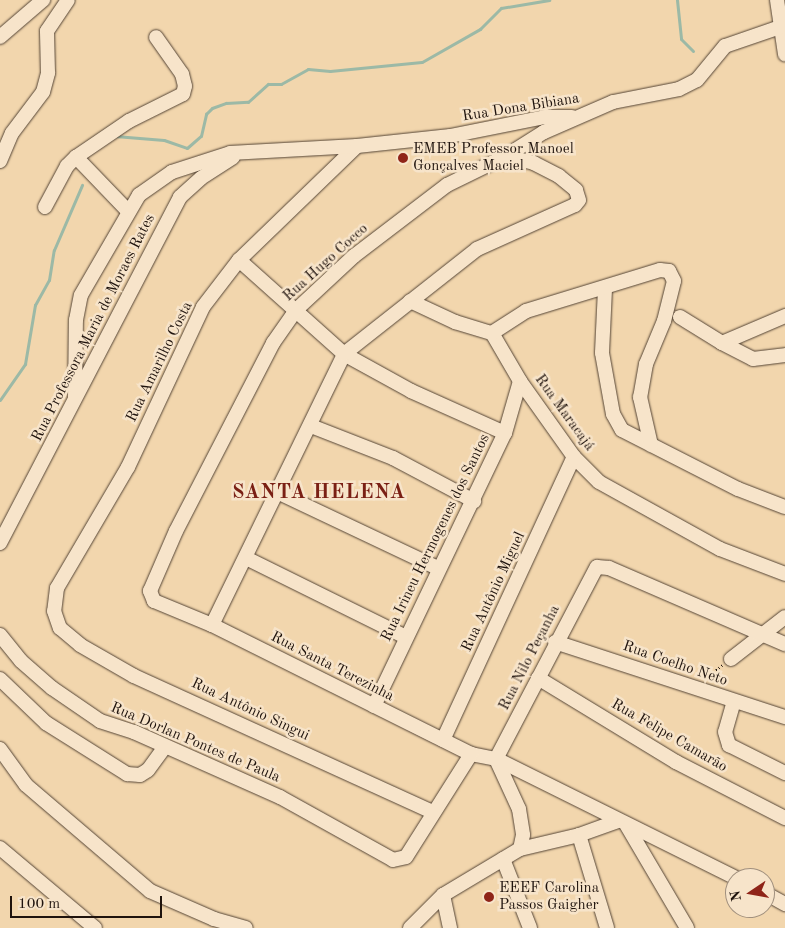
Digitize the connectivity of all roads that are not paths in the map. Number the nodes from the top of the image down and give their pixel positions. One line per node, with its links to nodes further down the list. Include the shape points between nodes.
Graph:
1 (43, 0): 5 (street)
2 (68, 0): 13 (street, via 46,31 48,73 44,92 12,132)
3 (779, 3): 4 (street)
4 (782, 34): 7 (street); 8 (street, Rua Dona Bibiana, via 725,46 691,83 613,102)
5 (0, 37)
6 (156, 37): 12 (street, via 182,74 183,94 129,121)
7 (785, 54)
8 (581, 116): 9 (street, Rua Dona Bibiana, via 545,117 450,136); 11 (street, Rua Hugo Cocco, via 544,132)
9 (356, 146): 10 (street, Rua Dona Bibiana); 16 (street, Rua Amarilho Costa)
10 (243, 152): 15 (street, Rua Dona Bibiana, via 194,162 172,172 139,195); 27 (street, Rua Professora Maria de Moraes Rates, via 220,164 180,197 86,382)
11 (506, 156): 18 (street, via 534,163 559,176 576,190 579,200 575,205 477,249); 19 (street, Rua Hugo Cocco, via 447,185 354,256)
12 (76, 157): 14 (street, via 67,166); 15 (street)
13 (0, 161)
14 (45, 207)
15 (128, 211): 27 (street, Rua Dona Bibiana, via 81,295 76,320)
16 (239, 260): 19 (street); 42 (street, Rua Amarilho Costa, via 204,306 128,467 57,588 54,611)
17 (605, 289): 22 (street, via 526,312); 30 (street, via 602,353 613,414 622,430); 30 (street, via 660,270 668,271 674,281 664,321 646,364 640,397)
18 (410, 301): 22 (street, via 455,322); 24 (street)
19 (296, 310): 24 (street); 39 (street, Rua Hugo Cocco, via 273,343 176,530 151,583)
20 (785, 316): 23 (street)
21 (680, 317): 23 (street)
22 (492, 333): 26 (street, Rua Maracajá)
23 (722, 343): 25 (street, via 753,359)
24 (344, 354): 28 (street); 29 (street, via 411,391)
25 (785, 355)
26 (520, 381): 29 (street, Rua Irineu Hermogenes dos Santos); 31 (street, Rua Maracajá)
27 (75, 397): 35 (street, Rua Professora Maria de Moraes Rates)
28 (311, 426): 32 (street); 33 (street, via 394,458)
29 (505, 433): 33 (street, Rua Irineu Hermogenes dos Santos)
30 (651, 445): 34 (street, via 738,489)
31 (574, 457): 38 (street, Rua Maracajá, via 599,482 620,495 720,549); 54 (street, Rua Antônio Miguel)
32 (278, 492): 36 (street); 37 (street)
33 (474, 501): 37 (street, Rua Irineu Hermogenes dos Santos)
34 (785, 507)
35 (0, 543)
36 (246, 558): 41 (street); 45 (street)
37 (438, 568): 45 (street, Rua Irineu Hermogenes dos Santos)
38 (785, 574)
39 (154, 601): 41 (street, Rua Santa Terezinha)
40 (785, 617): 43 (street)
41 (212, 625): 52 (street, Rua Santa Terezinha)
42 (60, 628): 60 (street, Rua Antônio Singui, via 80,645 134,676)
43 (764, 633): 46 (street, Rua Nilo Peçanha, via 601,566 592,572); 47 (street); 48 (street)
44 (0, 635): 55 (street, Rua Dorlan Pontes de Paula, via 21,661 52,688 100,721)
45 (406, 637): 52 (street, Rua Irineu Hermogenes dos Santos)
46 (555, 642): 49 (street, Rua Nilo Peçanha); 51 (street, Rua Coelho Neto)
47 (785, 644)
48 (731, 660)
49 (538, 678): 58 (street, Rua Nilo Peçanha); 61 (street, Rua Felipe Camarão, via 676,762)
50 (0, 679): 55 (street, via 46,723 127,774 140,775 148,770)
51 (734, 701): 53 (street, Rua Coelho Neto); 59 (street, via 725,732 729,745)
52 (374, 706): 54 (street, Rua Santa Terezinha)
53 (785, 717)
54 (443, 740): 57 (street, Rua Santa Terezinha)
55 (165, 747): 60 (street, Rua Dorlan Pontes de Paula, via 280,797 393,860 406,856)
56 (0, 749): 70 (street, via 26,785 150,891 214,919)
57 (471, 754): 58 (street, Rua Santa Terezinha); 60 (street)
58 (496, 759): 62 (street, Rua Santa Terezinha); 65 (street, via 512,787 519,809)
59 (785, 773)
60 (433, 812)
61 (785, 818)
62 (622, 824): 63 (street); 67 (street, Rua Santa Terezinha); 75 (street)
63 (579, 835): 65 (street); 74 (street)
64 (0, 848): 69 (street)
65 (520, 849): 66 (street)
66 (503, 859): 68 (street); 73 (street)
67 (725, 872)
68 (442, 895): 71 (street); 72 (street)
69 (95, 928)
70 (246, 928)
71 (410, 928)
72 (450, 928)
73 (530, 928)
74 (607, 928)
75 (688, 928)

